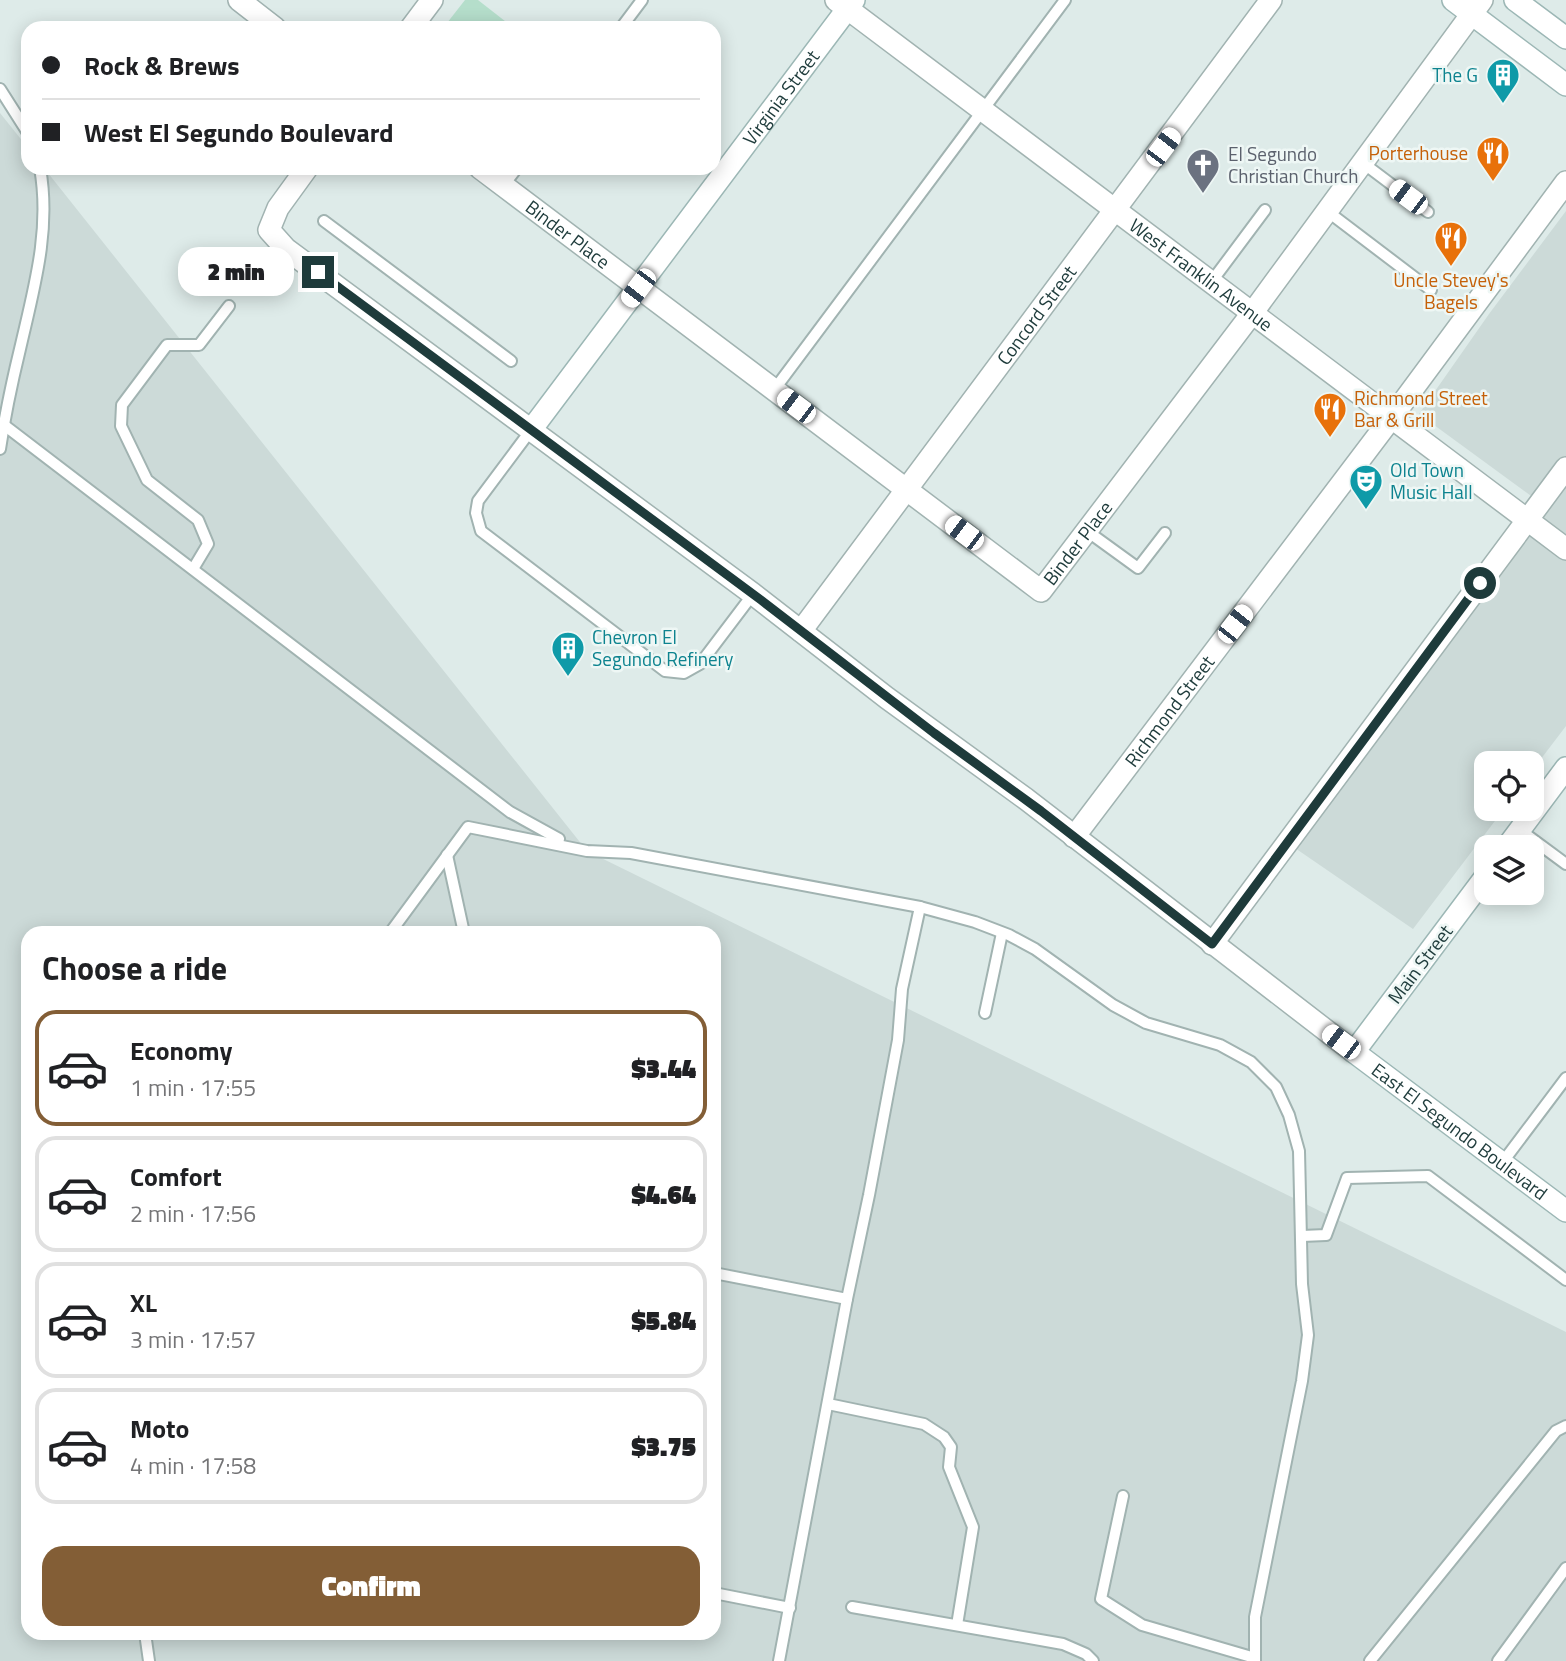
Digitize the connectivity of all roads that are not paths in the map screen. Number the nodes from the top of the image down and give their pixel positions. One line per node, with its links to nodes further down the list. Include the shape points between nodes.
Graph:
1 (239, 0): 10 (street)
2 (432, 0): 11 (street)
3 (642, 0): 12 (lane)
4 (1065, 0): 16 (lane)
5 (1271, 0): 27 (street, Concord Street)
6 (1452, 0): 9 (street)
7 (1515, 0): 13 (street)
8 (846, 3): 16 (street, West Franklin Avenue); 19 (street, Virginia Street)
9 (1477, 7): 14 (street); 18 (street, Binder Place)
10 (266, 21)
11 (416, 21)
12 (626, 21)
13 (1566, 38)
14 (1566, 85)
15 (0, 89): 17 (lane)
16 (982, 110): 27 (street, West Franklin Avenue); 38 (lane)
17 (21, 122)
18 (1363, 163): 29 (street, Binder Place); 30 (lane)
19 (721, 174)
20 (41, 175): 40 (lane, via 45,225 38,274)
21 (302, 175): 41 (street, East El Segundo Boulevard, via 269,229 286,249)
22 (489, 175): 26 (street, Binder Place)
23 (512, 175): 26 (lane)
24 (720, 175): 33 (street, Virginia Street)
25 (1566, 182): 39 (street, Richmond Street)
26 (503, 186): 33 (street, Binder Place)
27 (1116, 209): 32 (street, West Franklin Avenue); 44 (street, Concord Street)
28 (1265, 210): 32 (lane)
29 (1327, 211): 34 (lane); 36 (street, Binder Place)
30 (1428, 212)
31 (324, 220): 37 (lane)
32 (1212, 281): 36 (street, West Franklin Avenue)
33 (638, 288): 38 (street, Binder Place); 41 (street, Virginia Street)
34 (1431, 290)
35 (229, 306): 49 (lane, via 199,345 167,345 122,405 121,426 147,480 198,520 208,544)
36 (1252, 312): 39 (street, West Franklin Avenue); 46 (street, Binder Place)
37 (511, 362)
38 (774, 390): 44 (street, Binder Place)
39 (1392, 417): 45 (street, West Franklin Avenue); 55 (street, Richmond Street)
40 (4, 425): 42 (lane); 49 (lane)
41 (531, 430): 50 (street, East El Segundo Boulevard); 50 (lane, via 478,501 475,513 481,531 665,671 684,673 700,664)
42 (0, 449)
43 (1566, 468): 45 (street)
44 (906, 489): 46 (street, Binder Place, via 1041,591); 51 (street, Concord Street)
45 (1528, 520): 48 (street, West Franklin Avenue); 64 (street)
46 (1087, 531): 47 (lane, via 1138,568)
47 (1165, 533)
48 (1566, 548)
49 (193, 569): 56 (lane, via 510,812)
50 (753, 594): 51 (street, East El Segundo Boulevard)
51 (801, 631): 55 (street, East El Segundo Boulevard)
52 (1566, 768): 53 (street)
53 (1520, 830): 54 (street); 58 (lane)
54 (1516, 835)
55 (1074, 837): 64 (street, East El Segundo Boulevard)
56 (587, 851): 57 (lane, via 468,827); 60 (lane, via 631,852)
57 (447, 855): 61 (lane); 62 (lane)
58 (1566, 864)
59 (1474, 892): 66 (street, Main Street)
60 (920, 908): 63 (lane); 73 (lane)
61 (395, 926)
62 (462, 926)
63 (1002, 933): 65 (lane); 70 (lane, via 1035,949 1146,1023 1220,1045 1241,1056 1276,1087 1300,1151)
64 (1212, 944): 66 (street, East El Segundo Boulevard)
65 (985, 1013)
66 (1354, 1052): 68 (street, East El Segundo Boulevard)
67 (1566, 1079): 68 (lane)
68 (1502, 1163): 69 (street, East El Segundo Boulevard)
69 (1566, 1211)
70 (1302, 1236): 72 (lane, via 1325,1235 1347,1178 1428,1176); 83 (lane, via 1308,1335 1255,1616)
71 (721, 1274): 73 (lane)
72 (1566, 1280)
73 (847, 1299): 74 (lane)
74 (828, 1405): 80 (lane); 81 (lane, via 924,1424 951,1447 949,1467 973,1527)
75 (1566, 1426): 87 (lane, via 1556,1431)
76 (1124, 1496): 83 (lane, via 1101,1599 1142,1625)
77 (1566, 1567): 88 (lane)
78 (721, 1594): 80 (lane)
79 (852, 1607): 81 (lane)
80 (790, 1608): 85 (lane)
81 (957, 1625): 86 (lane, via 1063,1644)
82 (146, 1640): 84 (lane)
83 (1255, 1660)
84 (149, 1661)
85 (779, 1661)
86 (1093, 1661)
87 (1370, 1661)
88 (1498, 1661)

